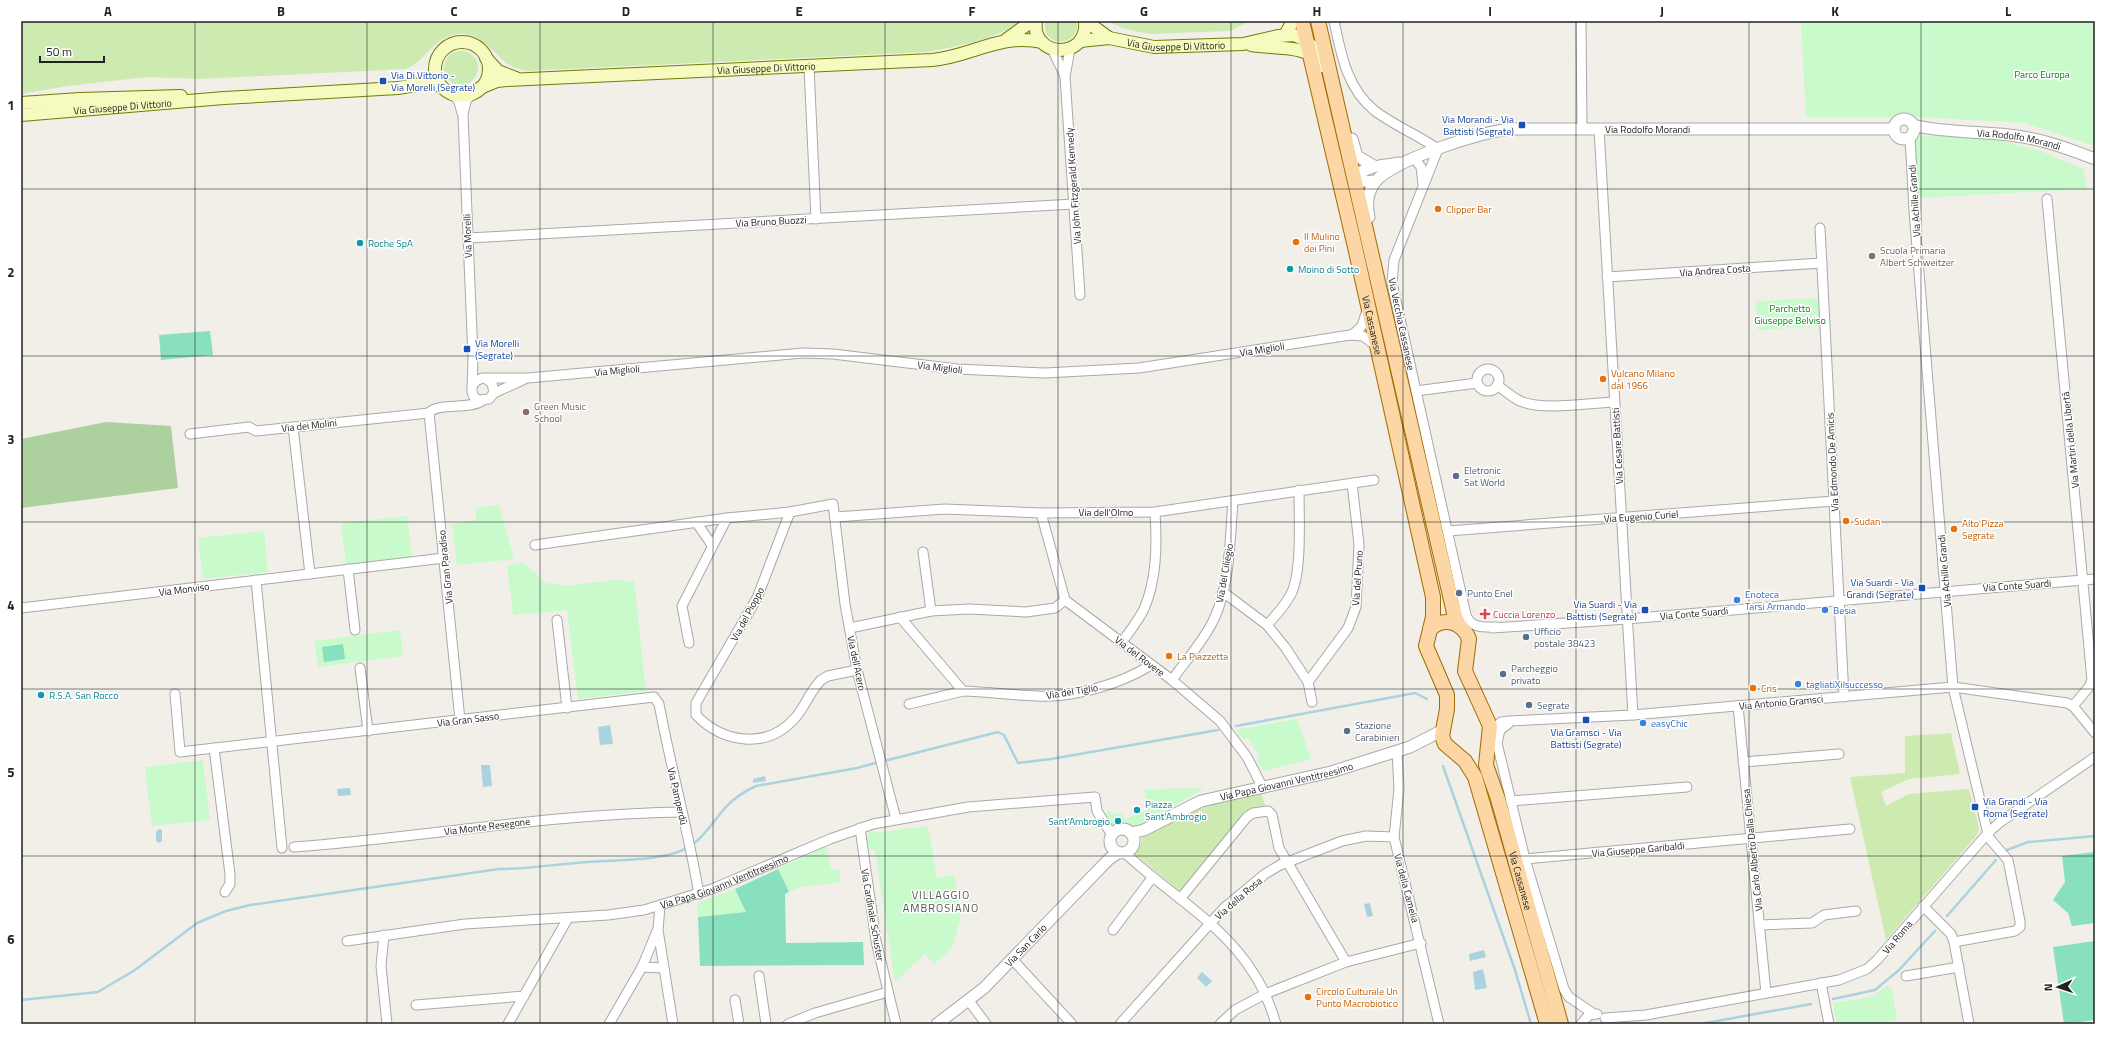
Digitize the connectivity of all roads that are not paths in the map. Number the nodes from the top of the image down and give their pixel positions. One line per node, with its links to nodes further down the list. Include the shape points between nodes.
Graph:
1 (1032, 21): 11 (main road, Via Giuseppe Di Vittorio)
2 (1036, 21): 14 (main road, via 1037,34)
3 (1086, 21): 10 (main road, Via Giuseppe Di Vittorio); 12 (main road, Via Giuseppe Di Vittorio, via 1085,32)
4 (1293, 21): 9 (main road)
5 (1302, 21): 15 (main road, Via Cassanese)
6 (1334, 21): 36 (street, via 1344,68 1367,104)
7 (1581, 21): 31 (street)
8 (1318, 22): 15 (main road); 26 (main road, Via Cassanese)
9 (1285, 35): 13 (main road, Via Giuseppe Di Vittorio); 15 (main road, Via Giuseppe Di Vittorio, via 1294,35)
10 (1109, 38): 12 (main road, Via Giuseppe Di Vittorio); 13 (main road, Via Giuseppe Di Vittorio, via 1154,47)
11 (1007, 39): 14 (main road, Via Giuseppe Di Vittorio, via 1026,39); 19 (main road, Via Giuseppe Di Vittorio, via 936,60)
12 (1080, 41): 16 (main road)
13 (1244, 44): 15 (main road, Via Giuseppe Di Vittorio, via 1277,49)
14 (1047, 45): 16 (main road, Via Giuseppe Di Vittorio, via 1063,50); 20 (street, Via John Fitzgerald Kennedy)
15 (1304, 48): 26 (main road, via 1319,52 1327,85); 35 (main road, Via Cassanese)
16 (1070, 49): 20 (street, Via John Fitzgerald Kennedy)
17 (486, 58): 18 (main road, via 477,46 461,42 446,47); 21 (main road, Via Giuseppe Di Vittorio, via 498,71); 24 (main road, via 488,75)
18 (436, 62): 22 (main road, via 435,73); 23 (main road, Via Giuseppe Di Vittorio, via 416,80)
19 (809, 67): 21 (main road, Via Giuseppe Di Vittorio); 46 (street)
20 (1065, 77): 45 (street, Via John Fitzgerald Kennedy)
21 (523, 81): 24 (main road, Via Giuseppe Di Vittorio, via 497,82)
22 (441, 86): 23 (main road, Via Giuseppe Di Vittorio, via 427,83); 25 (main road)
23 (398, 88): 27 (main road, Via Giuseppe Di Vittorio)
24 (476, 91): 25 (main road, via 464,95); 30 (street, Via Morelli, via 466,101)
25 (453, 94): 30 (street, Via Morelli, via 459,102)
26 (1335, 96): 39 (street, via 1345,109 1357,156); 40 (main road, Via Cassanese)
27 (224, 98): 28 (main road, Via Giuseppe Di Vittorio, via 159,96); 29 (main road, Via Giuseppe Di Vittorio)
28 (21, 103)
29 (21, 115)
30 (462, 115): 48 (street, Via Morelli)
31 (1582, 129): 32 (street, Via Rodolfo Morandi); 36 (street, Via Rodolfo Morandi, via 1499,130 1474,136)
32 (1599, 129): 33 (street, Via Rodolfo Morandi); 51 (street, Via Cesare Battisti)
33 (1894, 129): 34 (street, Via Rodolfo Morandi, via 1900,138); 34 (street, Via Rodolfo Morandi, via 1896,122 1908,119)
34 (1912, 132): 37 (street, Via Rodolfo Morandi, via 1940,129 2010,135 2035,139); 92 (street, Via Achille Grandi, via 1914,210)
35 (1329, 137): 40 (main road, via 1335,142 1343,167); 43 (main road, Via Cassanese)
36 (1438, 150): 38 (street, Via Rodolfo Morandi); 42 (street, Via Vecchia Cassanese)
37 (2095, 159)
38 (1410, 160): 39 (street, Via Rodolfo Morandi); 41 (street, Via Rodolfo Morandi); 42 (street, via 1421,167)
39 (1374, 166): 40 (street, Via Rodolfo Morandi)
40 (1354, 177): 41 (street); 43 (main road); 49 (main road, Via Cassanese)
41 (1375, 182): 49 (street, via 1367,204 1375,244)
42 (1423, 190): 62 (street, Via Vecchia Cassanese, via 1394,260 1392,272 1392,283)
43 (1343, 193): 53 (main road, Via Cassanese)
44 (2047, 199): 91 (street, Via Martiri della Libertà)
45 (1074, 204): 46 (street, Via Bruno Buozzi); 52 (street, Via John Fitzgerald Kennedy)
46 (816, 219): 48 (street, Via Bruno Buozzi)
47 (1820, 228): 50 (street, Via Edmondo De Amicis)
48 (468, 238): 56 (street, Via Morelli)
49 (1373, 260): 102 (main road, Via Cassanese, via 1454,613)
50 (1822, 264): 51 (street, Via Andrea Costa); 74 (street, Via Edmondo De Amicis)
51 (1607, 277): 65 (street, Via Cesare Battisti)
52 (1080, 295)
53 (1367, 303): 54 (street, via 1364,323 1358,331); 55 (main road, Via Cassanese)
54 (1350, 335): 55 (street, via 1363,336); 57 (street, Via Miglioli, via 1139,368 1053,373 957,369 809,352)
55 (1376, 346): 105 (main road, Via Cassanese, via 1432,591 1434,610)
56 (472, 358): 58 (street, Via Morelli, via 475,369); 61 (street, Via Morelli)
57 (528, 378): 58 (street); 63 (street)
58 (484, 379): 61 (street, via 476,381); 63 (street, via 492,383)
59 (1477, 383): 60 (street, via 1482,390 1488,391); 60 (street, via 1479,373 1489,370 1497,375); 62 (street)
60 (1497, 385): 65 (street, via 1513,397 1544,406)
61 (472, 389): 64 (street, via 477,399); 66 (street, via 466,401)
62 (1416, 391): 82 (street, Via Vecchia Cassanese)
63 (494, 393): 64 (street, via 489,399)
64 (482, 401): 66 (street, Via dei Molini, via 471,406)
65 (1614, 402): 80 (street, Via Cesare Battisti)
66 (455, 407): 67 (street, Via dei Molini, via 434,409)
67 (429, 413): 68 (street, Via dei Molini); 86 (street, Via Gran Paradiso)
68 (292, 427): 69 (street, Via dei Molini, via 256,431 249,427); 88 (street)
69 (190, 434)
70 (1374, 480): 71 (street, Via dell'Olmo)
71 (1352, 483): 72 (street, Via dell'Olmo); 113 (street, Via del Pruno, via 1360,544 1356,607 1348,628)
72 (1299, 490): 73 (street, Via dell'Olmo); 101 (street, via 1297,558 1293,588 1286,602)
73 (1232, 501): 76 (street, Via dell'Olmo); 93 (street, Via del Ciliegio)
74 (1834, 501): 80 (street, Via Eugenio Curiel); 95 (street, Via Edmondo De Amicis)
75 (790, 512): 78 (street, Via dell'Acero, via 834,504); 79 (street); 111 (street, Via del Pioppo, via 757,598 696,703 695,711 698,717 729,735 750,740 765,738 782,730 793,720 821,680)
76 (1155, 512): 77 (street, Via dell'Olmo); 107 (street, via 1156,553 1150,592 1140,615)
77 (1041, 513): 78 (street, Via dell'Olmo, via 945,509); 94 (street)
78 (836, 517): 104 (street, Via dell'Acero)
79 (727, 518): 81 (street); 84 (street)
80 (1621, 518): 82 (street, Via Eugenio Curiel); 99 (street, Via Cesare Battisti)
81 (696, 522): 83 (street); 84 (street)
82 (1448, 531): 103 (street, Via Vecchia Cassanese, via 1468,619 1475,625)
83 (535, 545)
84 (712, 546): 108 (street, via 682,606)
85 (923, 552): 97 (street)
86 (444, 558): 87 (street, Via Monviso); 125 (street, Via Gran Paradiso)
87 (348, 569): 88 (street, Via Monviso); 106 (street)
88 (310, 574): 90 (street, Via Monviso)
89 (2095, 579): 91 (street, Via Conte Suardi)
90 (256, 580): 96 (street, Via Monviso); 131 (street)
91 (2084, 580): 92 (street, Via Conte Suardi); 122 (street, Via Martiri della Libertà, via 2092,682)
92 (1946, 591): 95 (street, Via Conte Suardi); 114 (street, Via Achille Grandi)
93 (1223, 592): 101 (street); 112 (street, Via del Ciliegio, via 1211,624)
94 (1065, 600): 97 (street, via 1055,608 1026,612 969,609); 107 (street, Via del Rovere)
95 (1839, 600): 99 (street, Via Conte Suardi); 117 (street, Via Edmondo De Amicis)
96 (21, 608)
97 (931, 611): 98 (street)
98 (900, 617): 104 (street); 115 (street)
99 (1627, 619): 103 (street, Via Conte Suardi); 124 (street, Via Cesare Battisti)
100 (557, 620): 123 (street)
101 (1267, 624): 113 (street, via 1296,661)
102 (1460, 627): 103 (street, Via Conte Suardi, via 1473,630); 105 (main road, via 1446,622); 130 (main road, Via Cassanese, via 1469,639 1465,671)
103 (1497, 627)
104 (850, 628): 111 (street, Via dell'Acero)
105 (1430, 629): 128 (main road, Via Cassanese, via 1426,641 1427,651 1445,688 1447,701)
106 (355, 630)
107 (1122, 642): 109 (street, Via del Rovere)
108 (689, 643)
109 (1151, 665): 112 (street, Via del Rovere); 115 (street, Via del Tiglio, via 1112,684 1053,696)
110 (360, 668): 127 (street)
111 (857, 670): 144 (street, Via dell'Acero)
112 (1172, 680): 141 (street, Via del Rovere, via 1220,721 1235,738 1248,757)
113 (1308, 682): 119 (street)
114 (1953, 687): 117 (street, Via Antonio Gramsci); 122 (street, Via Antonio Gramsci); 147 (street, Via Achille Grandi)
115 (963, 691): 120 (street, Via del Tiglio)
116 (175, 694): 134 (street, Via Gran Sasso, via 180,752)
117 (1844, 697): 121 (street, Via Antonio Gramsci)
118 (656, 699): 123 (street, Via Gran Sasso, via 649,697); 143 (street, Via Pamperdù)
119 (1312, 702)
120 (909, 704)
121 (1738, 706): 124 (street, Via Antonio Gramsci); 139 (street, Via Carlo Alberto Dalla Chiesa)
122 (2073, 706): 129 (street)
123 (567, 708): 125 (street, Via Gran Sasso)
124 (1633, 715): 126 (street, Via Antonio Gramsci)
125 (460, 720): 127 (street, Via Gran Sasso)
126 (1520, 721): 130 (street, Via Antonio Gramsci, via 1501,722); 142 (street, via 1503,726 1497,739)
127 (368, 731): 131 (street, Via Gran Sasso)
128 (1441, 731): 132 (main road, Via Cassanese); 133 (street, Via Papa Giovanni Ventitreesimo)
129 (2095, 733)
130 (1490, 734): 136 (main road, via 1479,752 1470,755); 205 (main road, Via Cassanese, via 1486,756 1487,768)
131 (272, 742): 134 (street, Via Gran Sasso); 152 (street)
132 (1445, 744): 133 (street, Via Papa Giovanni Ventitreesimo); 136 (main road, Via Cassanese)
133 (1410, 747): 135 (street, Via Papa Giovanni Ventitreesimo)
134 (214, 748): 156 (street, via 230,874 230,884)
135 (1397, 751): 141 (street, Via Papa Giovanni Ventitreesimo, via 1331,772); 148 (street, Via della Camelia, via 1399,789)
136 (1459, 754): 204 (main road, Via Cassanese, via 1477,783)
137 (1839, 754): 139 (street)
138 (2095, 757): 147 (street, Via Roma)
139 (1743, 762): 149 (street, Via Carlo Alberto Dalla Chiesa)
140 (1687, 787): 142 (street)
141 (1263, 788): 150 (street, Via Papa Giovanni Ventitreesimo, via 1201,801)
142 (1511, 801): 153 (street)
143 (680, 812): 151 (street, Via Monte Resegone, via 649,811 579,816); 157 (street, Via Pamperdù)
144 (896, 819): 145 (street, Via Papa Giovanni Ventitreesimo); 150 (street, Via Papa Giovanni Ventitreesimo, via 968,807 1095,797 1097,811)
145 (860, 828): 157 (street, Via Papa Giovanni Ventitreesimo); 179 (street, Via Cardinale Schuster, via 876,941)
146 (1850, 829): 149 (street, Via Giuseppe Garibaldi)
147 (1988, 832): 160 (street, Via Roma); 169 (street, Via Achille Grandi, via 2008,860 2020,927 2015,931)
148 (1394, 837): 154 (street, Via della Rosa, via 1366,836 1342,841); 170 (street, Via della Camelia)
149 (1750, 839): 153 (street, Via Giuseppe Garibaldi); 164 (street, Via Carlo Alberto Dalla Chiesa)
150 (1120, 842): 155 (street, via 1136,864); 171 (street, Via San Carlo)
151 (294, 847)
152 (282, 848)
153 (1525, 859): 186 (street, via 1564,989 1569,997)
154 (1286, 863): 158 (street, via 1275,838 1271,812 1253,813 1242,822); 163 (street, Via della Rosa, via 1248,887); 172 (street)
155 (1152, 878): 158 (street); 166 (street)
156 (225, 892)
157 (699, 894): 159 (street, Via Papa Giovanni Ventitreesimo)
158 (1180, 899): 163 (street)
159 (660, 906): 162 (street, Via Papa Giovanni Ventitreesimo, via 628,913); 165 (street)
160 (1923, 906): 169 (street, via 1951,934); 178 (street, Via Roma, via 1867,969)
161 (1856, 911): 164 (street, via 1824,915 1812,923)
162 (568, 918): 167 (street, Via Papa Giovanni Ventitreesimo, via 465,924); 182 (street)
163 (1210, 924): 181 (street, via 1236,950); 200 (street, Via della Rosa)
164 (1759, 925): 180 (street, Via Carlo Alberto Dalla Chiesa)
165 (658, 930): 173 (street); 175 (street)
166 (1113, 930)
167 (384, 935): 168 (street, Via Papa Giovanni Ventitreesimo); 189 (street, via 381,970)
168 (347, 941)
169 (1954, 942): 174 (street)
170 (1421, 943): 172 (street); 203 (street, Via della Camelia)
171 (1013, 960): 184 (street, Via San Carlo); 199 (street)
172 (1346, 962): 181 (street)
173 (642, 967): 175 (street); 191 (street)
174 (1959, 967): 177 (street); 209 (street)
175 (663, 968): 192 (street)
176 (759, 976): 194 (street)
177 (1906, 976)
178 (1821, 983): 180 (street, Via Roma); 208 (street)
179 (888, 992): 195 (street, via 815,1013); 196 (street, Via Cardinale Schuster)
180 (1766, 993): 187 (street, Via Roma)
181 (1265, 994): 201 (street, via 1235,1010); 202 (street)
182 (524, 996): 185 (street); 190 (street)
183 (735, 1000): 193 (street)
184 (969, 1000): 197 (street, Via San Carlo); 198 (street)
185 (416, 1005)
186 (1594, 1014): 188 (street); 206 (street, via 1585,1018)
187 (1646, 1015): 188 (street, Via Roma); 207 (street, Via Roma)
188 (1607, 1021)
189 (387, 1024)
190 (508, 1024)
191 (609, 1024)
192 (673, 1024)
193 (739, 1024)
194 (766, 1024)
195 (788, 1024)
196 (896, 1024)
197 (937, 1024)
198 (986, 1024)
199 (1072, 1024)
200 (1120, 1024)
201 (1220, 1024)
202 (1276, 1024)
203 (1439, 1024)
204 (1546, 1024)
205 (1561, 1024)
206 (1581, 1024)
207 (1627, 1024)
208 (1828, 1024)
209 (1969, 1024)

